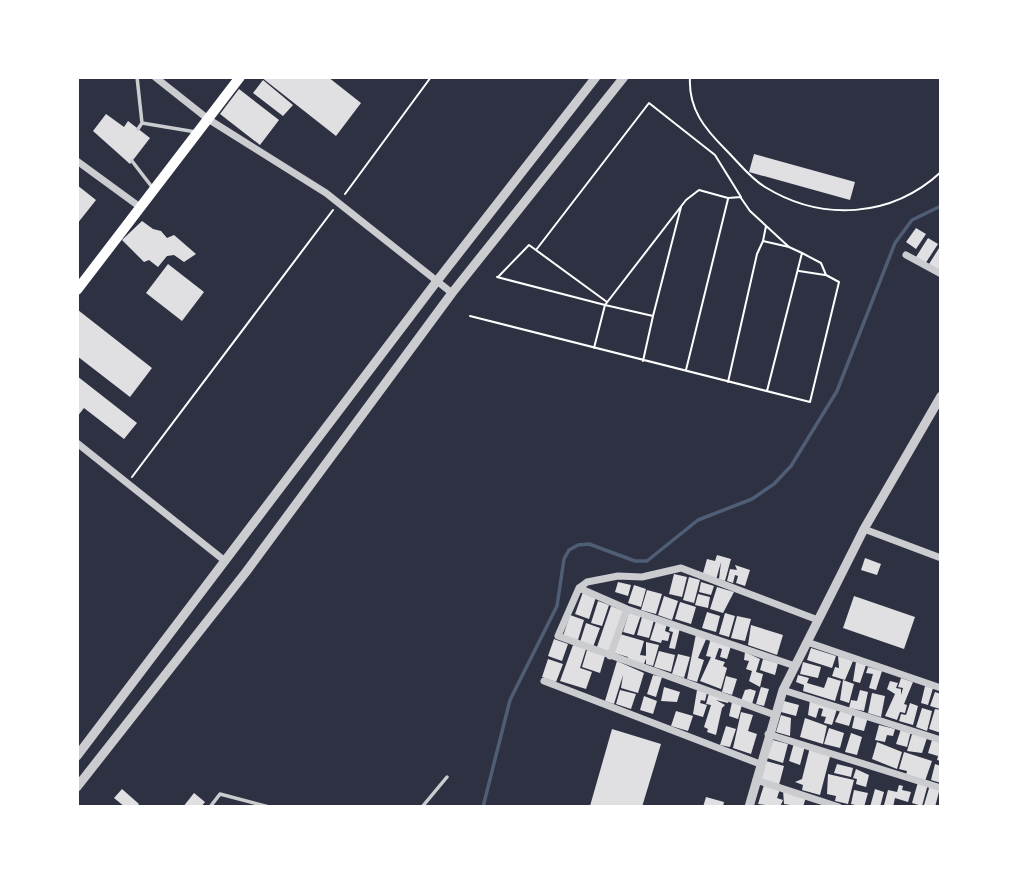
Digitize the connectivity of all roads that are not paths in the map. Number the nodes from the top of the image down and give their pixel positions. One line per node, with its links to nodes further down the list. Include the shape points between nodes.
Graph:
1 (137, 77): 7 (lane)
2 (155, 77): 6 (street)
3 (240, 77): 6 (main road)
4 (596, 77): 16 (street)
5 (624, 77): 18 (street)
6 (208, 119): 9 (main road); 16 (street, via 338,203)
7 (142, 123): 8 (lane); 9 (lane)
8 (138, 129)
9 (198, 132): 12 (main road)
10 (77, 161): 13 (street)
11 (132, 161): 12 (lane)
12 (154, 190): 13 (main road)
13 (140, 207): 17 (main road)
14 (906, 255): 15 (street)
15 (941, 274)
16 (437, 281): 18 (street); 23 (street)
17 (77, 290)
18 (452, 293): 40 (street, via 246,572)
19 (941, 396): 21 (street)
20 (77, 443): 23 (street)
21 (864, 529): 22 (street); 26 (street)
22 (941, 558)
23 (225, 561): 36 (street)
24 (579, 589): 25 (street); 26 (street, via 605,577 642,577 681,568); 28 (street, via 558,636)
25 (627, 609): 28 (street); 29 (street)
26 (818, 620): 27 (street)
27 (807, 642): 29 (street); 31 (street)
28 (610, 656): 33 (street)
29 (795, 666): 32 (street)
30 (544, 681): 37 (street)
31 (941, 688)
32 (783, 690): 33 (street); 35 (street)
33 (775, 715): 34 (street)
34 (768, 734): 37 (street); 41 (street)
35 (941, 740)
36 (77, 755)
37 (760, 764): 39 (street)
38 (447, 778): 44 (lane)
39 (756, 780): 45 (street); 46 (street)
40 (77, 787)
41 (941, 788)
42 (211, 807): 43 (lane, via 220,794)
43 (269, 807)
44 (422, 807)
45 (749, 807)
46 (839, 807)

